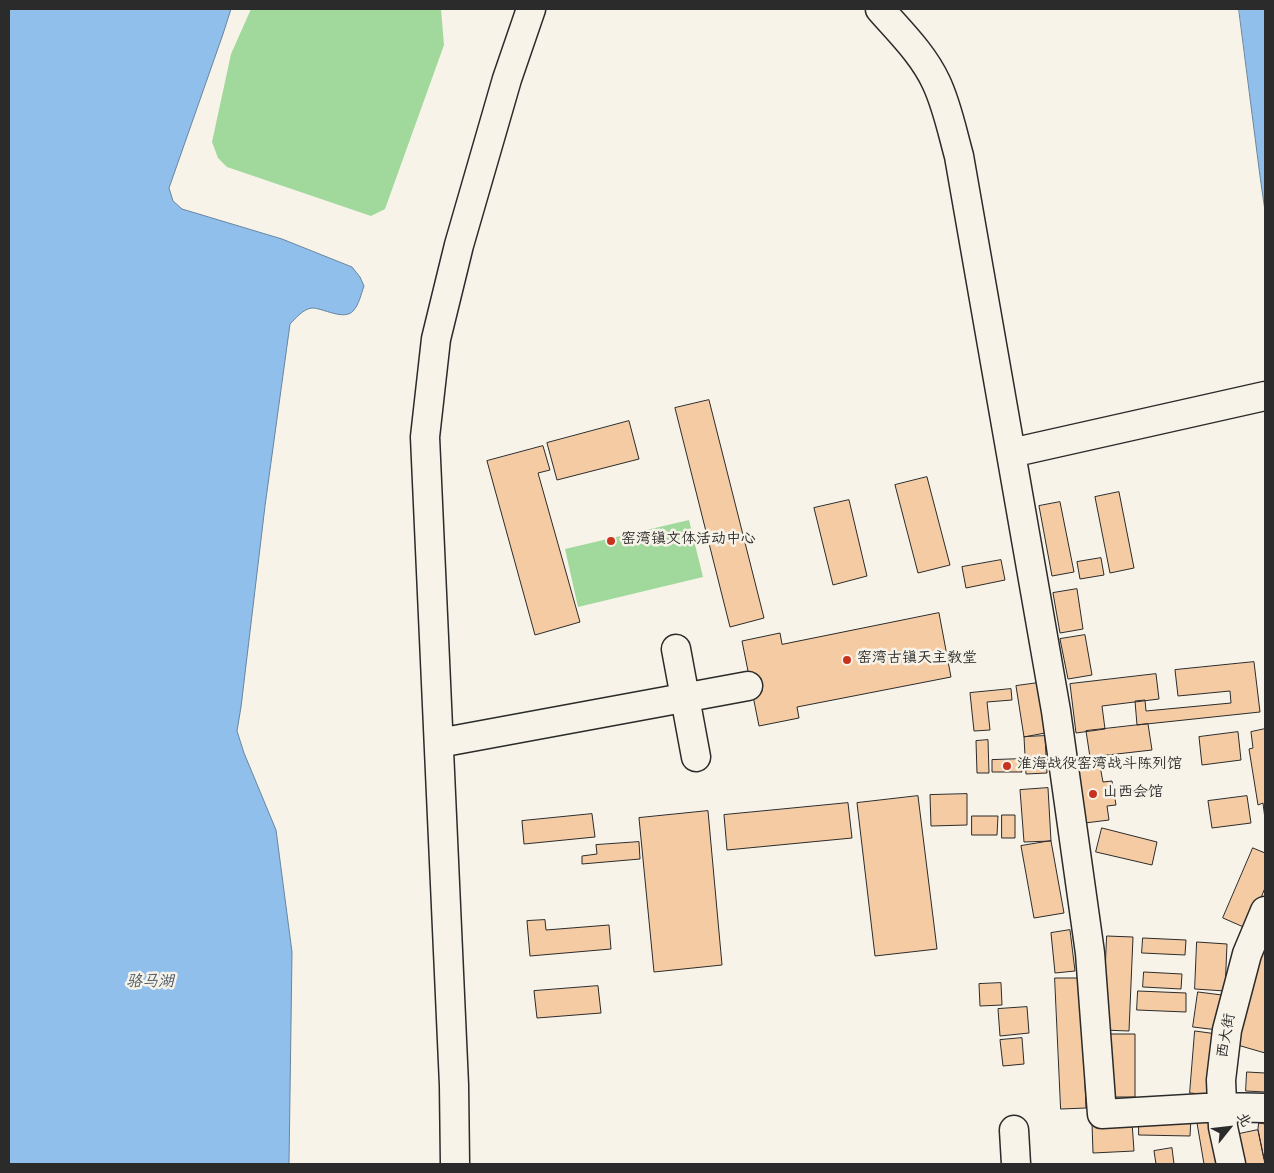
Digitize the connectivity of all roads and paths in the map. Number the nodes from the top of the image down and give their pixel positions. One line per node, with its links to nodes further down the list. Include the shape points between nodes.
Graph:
1 (531, 9): 8 (street, via 458,245 436,339 425,437)
2 (880, 9): 4 (street, via 919,53 945,105 960,156)
3 (1263, 396): 4 (street)
4 (1011, 454): 11 (street, via 1056,711 1090,952 1102,1114)
5 (676, 648): 7 (street)
6 (748, 686): 7 (street)
7 (685, 698): 8 (street); 9 (street)
8 (438, 743): 14 (street)
9 (696, 757)
10 (1265, 911): 11 (street, 西大街, via 1247,954 1227,1030 1221,1080)
11 (1222, 1107): 12 (street); 16 (street, 西大街)
12 (1265, 1108)
13 (1014, 1130): 15 (street)
14 (455, 1164)
15 (1016, 1164)
16 (1231, 1164)

